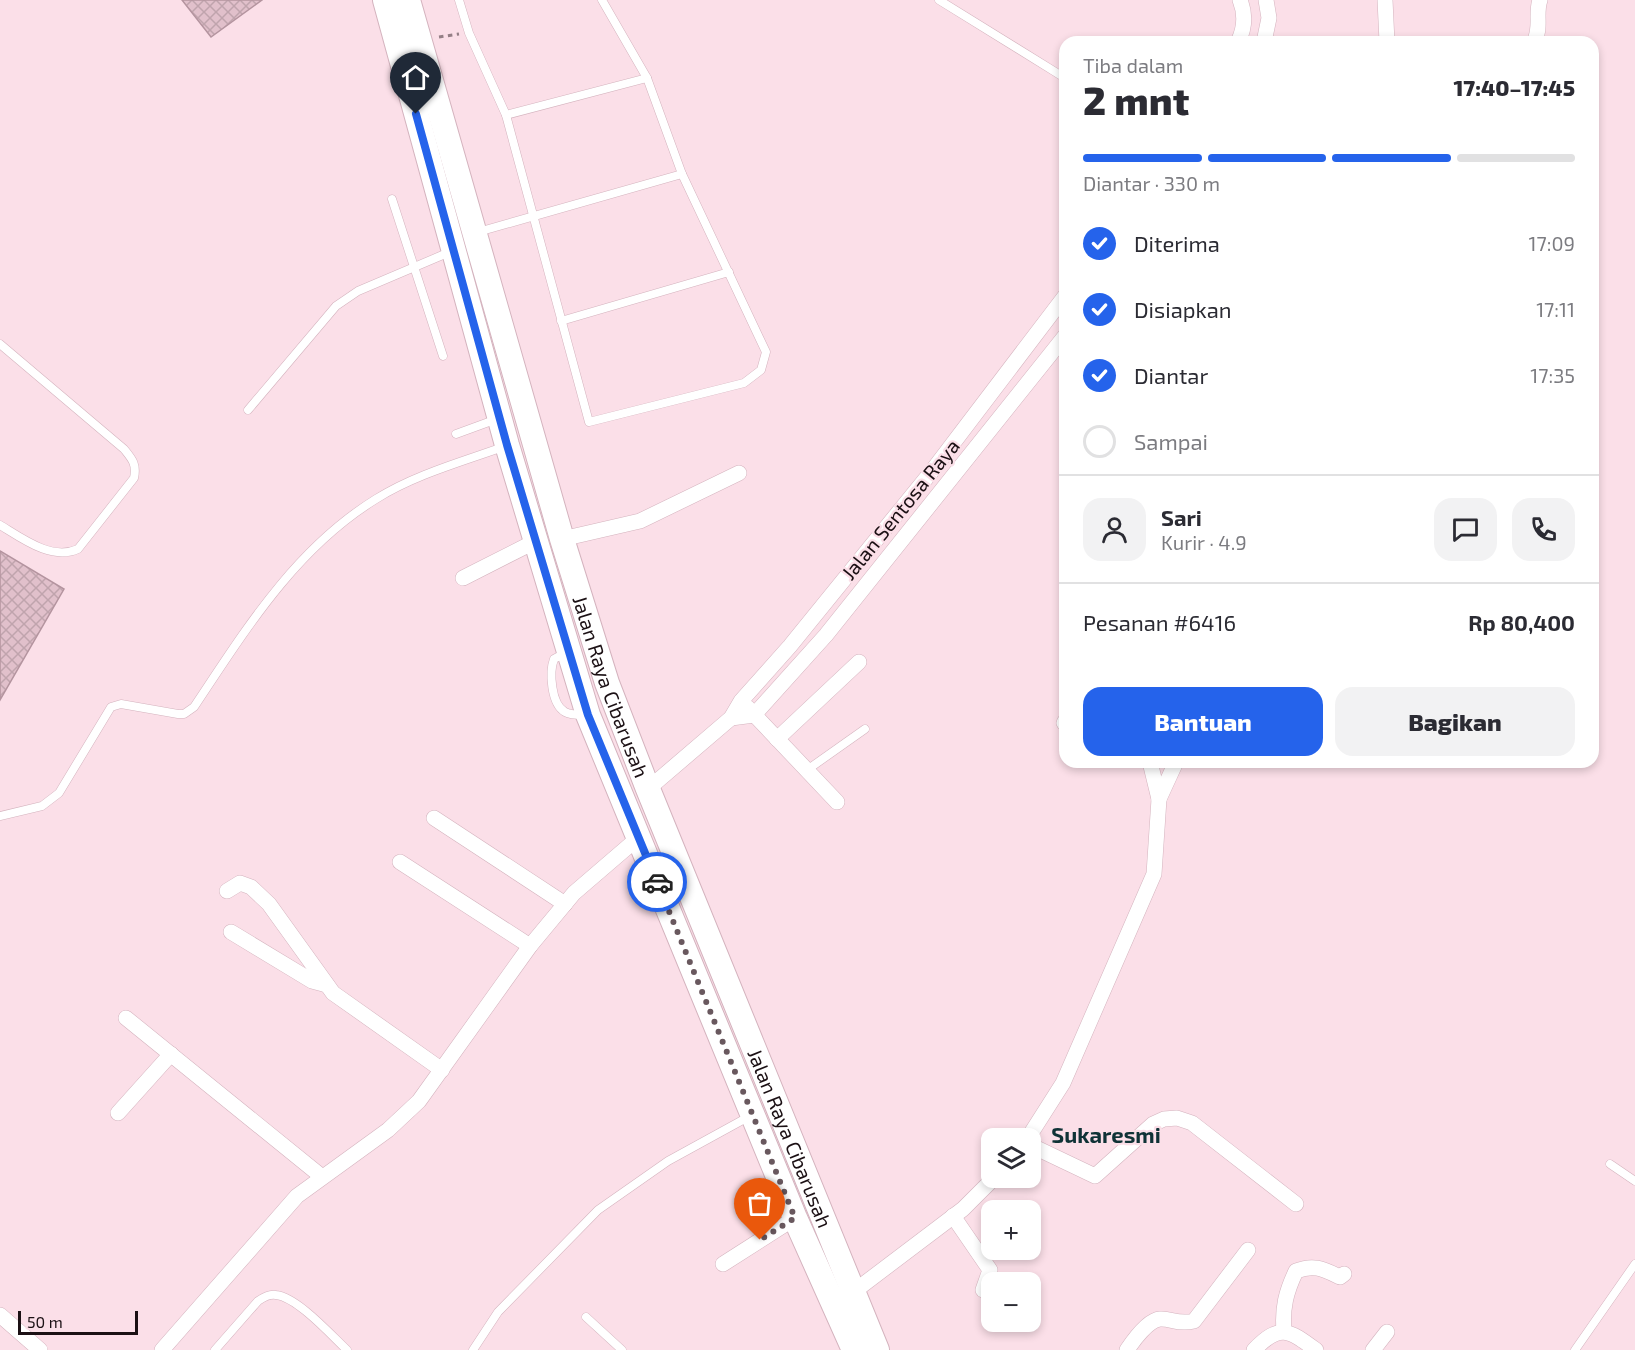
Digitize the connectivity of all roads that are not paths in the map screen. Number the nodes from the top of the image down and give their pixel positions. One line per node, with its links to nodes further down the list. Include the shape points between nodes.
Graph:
1 (385, 0): 21 (main road, Jalan Raya Cibarusah)
2 (408, 0): 20 (main road, Jalan Raya Cibarusah)
3 (459, 0): 16 (lane, via 469,33)
4 (602, 0): 15 (lane)
5 (939, 0): 14 (lane)
6 (1240, 0): 10 (street, via 1244,17)
7 (1266, 0): 11 (street, via 1269,18)
8 (1385, 0): 12 (street)
9 (1540, 0): 13 (street)
10 (1241, 36)
11 (1265, 36)
12 (1387, 36)
13 (1536, 36)
14 (1059, 74)
15 (647, 78): 16 (lane); 17 (lane)
16 (506, 115): 19 (lane)
17 (682, 174): 19 (lane); 23 (lane)
18 (392, 199): 22 (lane)
19 (532, 214): 20 (lane); 25 (lane)
20 (475, 233): 35 (main road, Jalan Raya Cibarusah)
21 (453, 250): 22 (lane); 30 (main road, Jalan Raya Cibarusah)
22 (414, 267): 28 (lane); 29 (lane, via 358,291 336,306)
23 (729, 272): 25 (lane); 25 (lane, via 766,352 761,370 744,383 589,422)
24 (1059, 308): 39 (street, Jalan Sentosa Raya, via 790,646)
25 (561, 321)
26 (0, 344): 34 (lane, via 123,449 136,470 134,478 78,549 69,553 57,554 42,548)
27 (1059, 344): 40 (street, Jalan Sentosa Raya, via 826,635)
28 (443, 356)
29 (248, 410)
30 (500, 419): 31 (lane); 32 (main road, Jalan Raya Cibarusah)
31 (456, 434)
32 (507, 445): 36 (main road, Jalan Raya Cibarusah); 50 (lane, via 432,473 358,511 290,572 242,633 190,711 178,714 121,704 111,707 59,793 42,806)
33 (739, 473): 35 (street, via 640,520)
34 (0, 525)
35 (562, 539): 47 (main road, Jalan Raya Cibarusah, via 607,683)
36 (536, 541): 37 (street); 52 (main road, Jalan Raya Cibarusah, via 588,715)
37 (463, 578)
38 (859, 662): 43 (street)
39 (741, 701): 40 (street); 41 (street, Jalan Sentosa Raya)
40 (754, 715): 41 (street); 43 (street)
41 (731, 718): 47 (street, Jalan Sentosa Raya)
42 (865, 729): 46 (lane)
43 (777, 739): 46 (street)
44 (1151, 768): 48 (street)
45 (1173, 768): 48 (street)
46 (807, 770): 49 (street)
47 (648, 789): 78 (main road, Jalan Raya Cibarusah)
48 (1159, 799): 64 (street, via 1154,874 1063,1083)
49 (837, 802)
50 (0, 816)
51 (434, 818): 55 (street)
52 (638, 838): 55 (street, via 594,873); 63 (main road, Jalan Raya Cibarusah)
53 (400, 862): 57 (street)
54 (227, 891): 58 (street, via 240,883 251,887 269,904)
55 (565, 904): 57 (street)
56 (231, 932): 58 (street, via 312,981)
57 (530, 946): 61 (street)
58 (327, 985): 61 (street, via 340,999)
59 (126, 1017): 60 (street)
60 (171, 1054): 62 (street); 67 (street)
61 (442, 1070): 67 (street, via 419,1101 388,1130)
62 (118, 1113)
63 (753, 1114): 72 (main road, Jalan Raya Cibarusah); 87 (lane, via 668,1161 598,1210 498,1312)
64 (1034, 1128)
65 (1041, 1150): 70 (street, via 1095,1176 1153,1124 1164,1119 1184,1120)
66 (1610, 1164): 68 (lane)
67 (321, 1176): 84 (street, via 297,1196)
68 (1635, 1181)
69 (983, 1188): 71 (street)
70 (1296, 1204)
71 (953, 1216): 76 (street); 78 (street)
72 (795, 1218): 74 (street); 89 (main road, Jalan Raya Cibarusah)
73 (1248, 1250): 91 (street, via 1194,1321 1183,1324 1160,1319 1151,1323)
74 (723, 1264)
75 (1635, 1264): 95 (lane)
76 (989, 1272)
77 (1344, 1274): 81 (street, via 1340,1277 1321,1268 1307,1267 1296,1271 1282,1311)
78 (852, 1293): 90 (main road, Jalan Raya Cibarusah)
79 (0, 1315): 83 (street)
80 (586, 1317): 88 (lane)
81 (1284, 1331): 92 (street, via 1275,1332); 93 (street, via 1295,1334)
82 (1387, 1332): 94 (street)
83 (40, 1350)
84 (162, 1350)
85 (215, 1350): 86 (lane, via 258,1300 277,1295 292,1300)
86 (347, 1350)
87 (473, 1350)
88 (622, 1350)
89 (854, 1350)
90 (877, 1350)
91 (1127, 1350)
92 (1254, 1350)
93 (1316, 1350)
94 (1373, 1350)
95 (1575, 1350)

